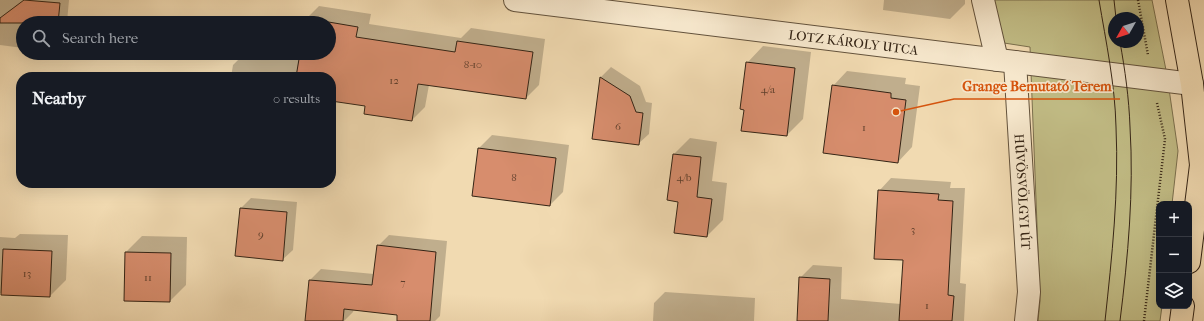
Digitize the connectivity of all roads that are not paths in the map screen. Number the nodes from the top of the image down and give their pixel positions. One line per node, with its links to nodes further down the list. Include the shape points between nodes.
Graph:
1 (515, 0): 4 (street, LOTZ KÁROLY UTCA)
2 (983, 0): 4 (street, HŰVÖSVÖLGYI ÚT)
3 (1176, 0): 5 (main road)
4 (1006, 61): 5 (street, LOTZ KÁROLY UTCA); 10 (street, HŰVÖSVÖLGYI ÚT, via 1029,292)
5 (1192, 84): 6 (main road, via 1201,165)
6 (1197, 201): 7 (main road); 8 (main road)
7 (1204, 225)
8 (1192, 239)
9 (1183, 309): 11 (main road)
10 (1026, 321)
11 (1181, 321)

